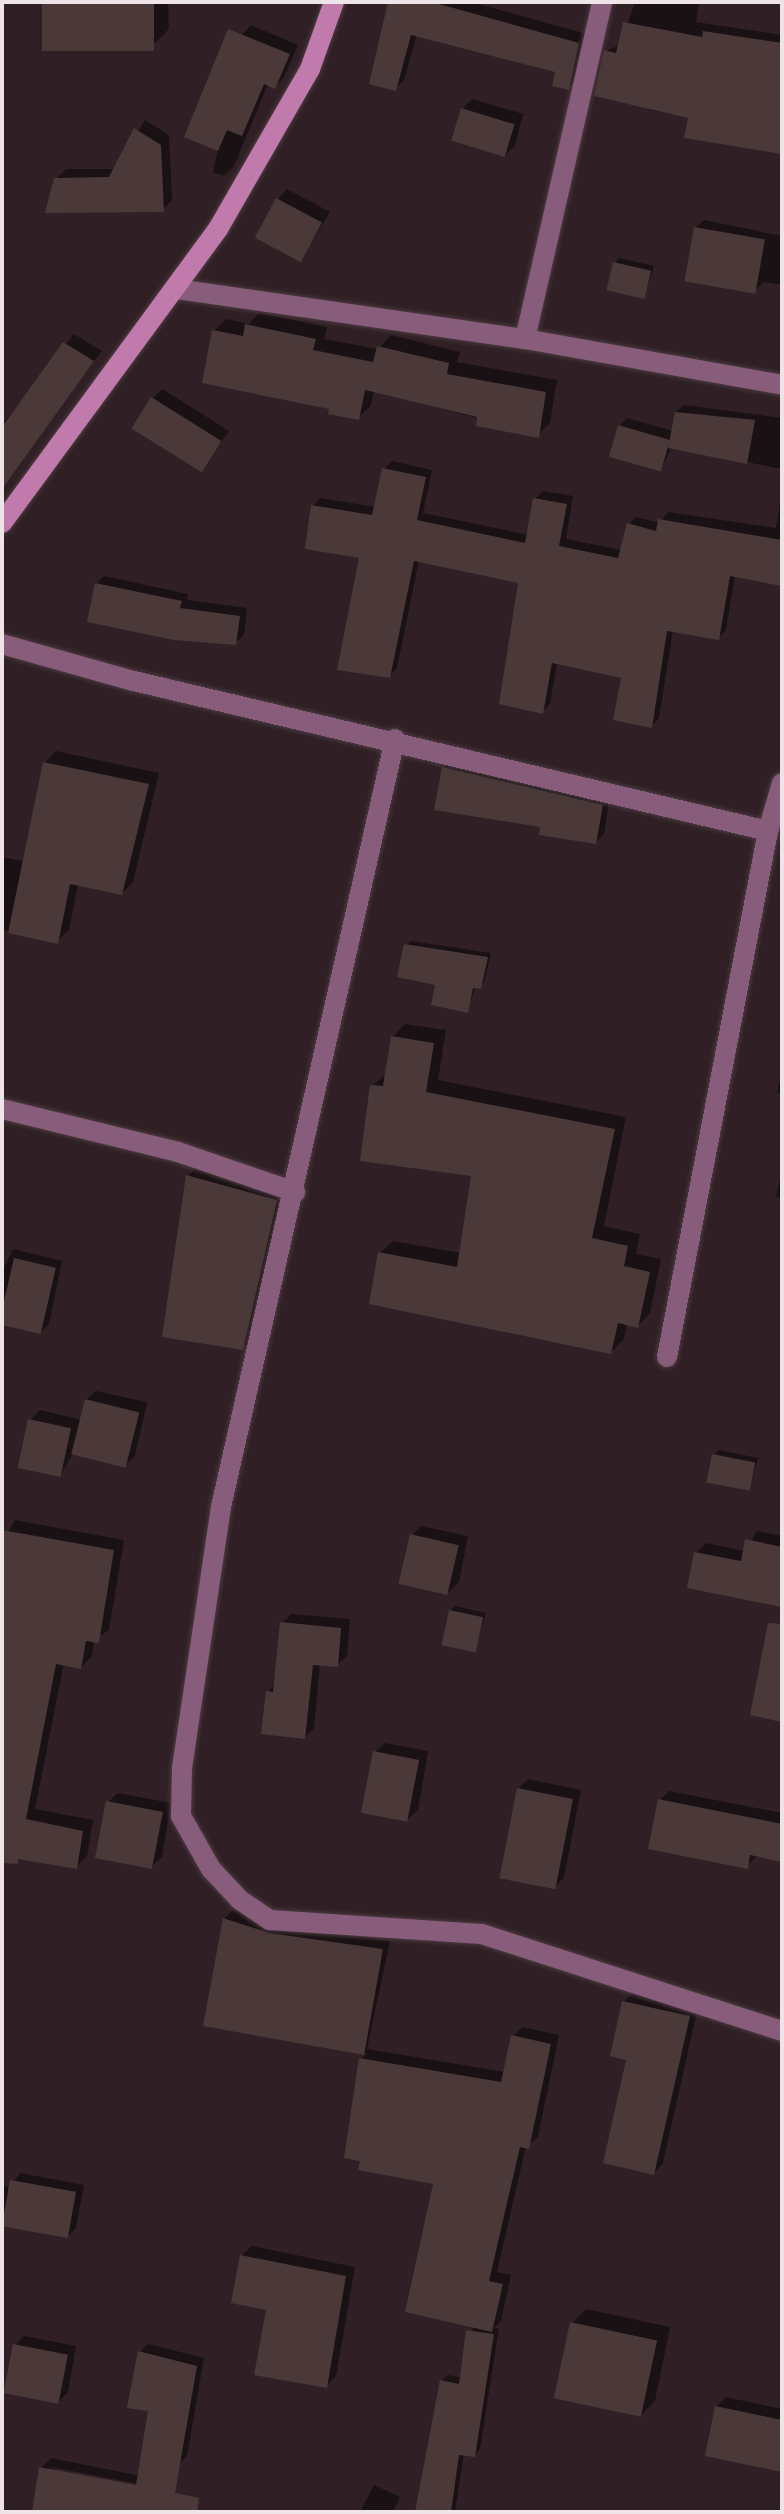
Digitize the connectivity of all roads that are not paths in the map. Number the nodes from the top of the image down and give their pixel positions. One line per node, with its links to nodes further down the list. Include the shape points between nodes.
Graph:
1 (334, 2): 3 (street, via 310,69 267,149)
2 (602, 2): 4 (street)
3 (177, 289): 4 (street); 6 (street)
4 (525, 339): 5 (street)
5 (782, 385)
6 (2, 523)
7 (2, 644): 8 (street, via 134,681)
8 (395, 739): 10 (street, via 616,799); 12 (street)
9 (782, 783): 10 (street)
10 (768, 831): 13 (street)
11 (2, 1109): 12 (street, via 178,1152)
12 (295, 1192): 14 (street, via 221,1507 182,1768 181,1816 194,1845 240,1900 270,1920 482,1934)
13 (667, 1357)
14 (782, 2031)

